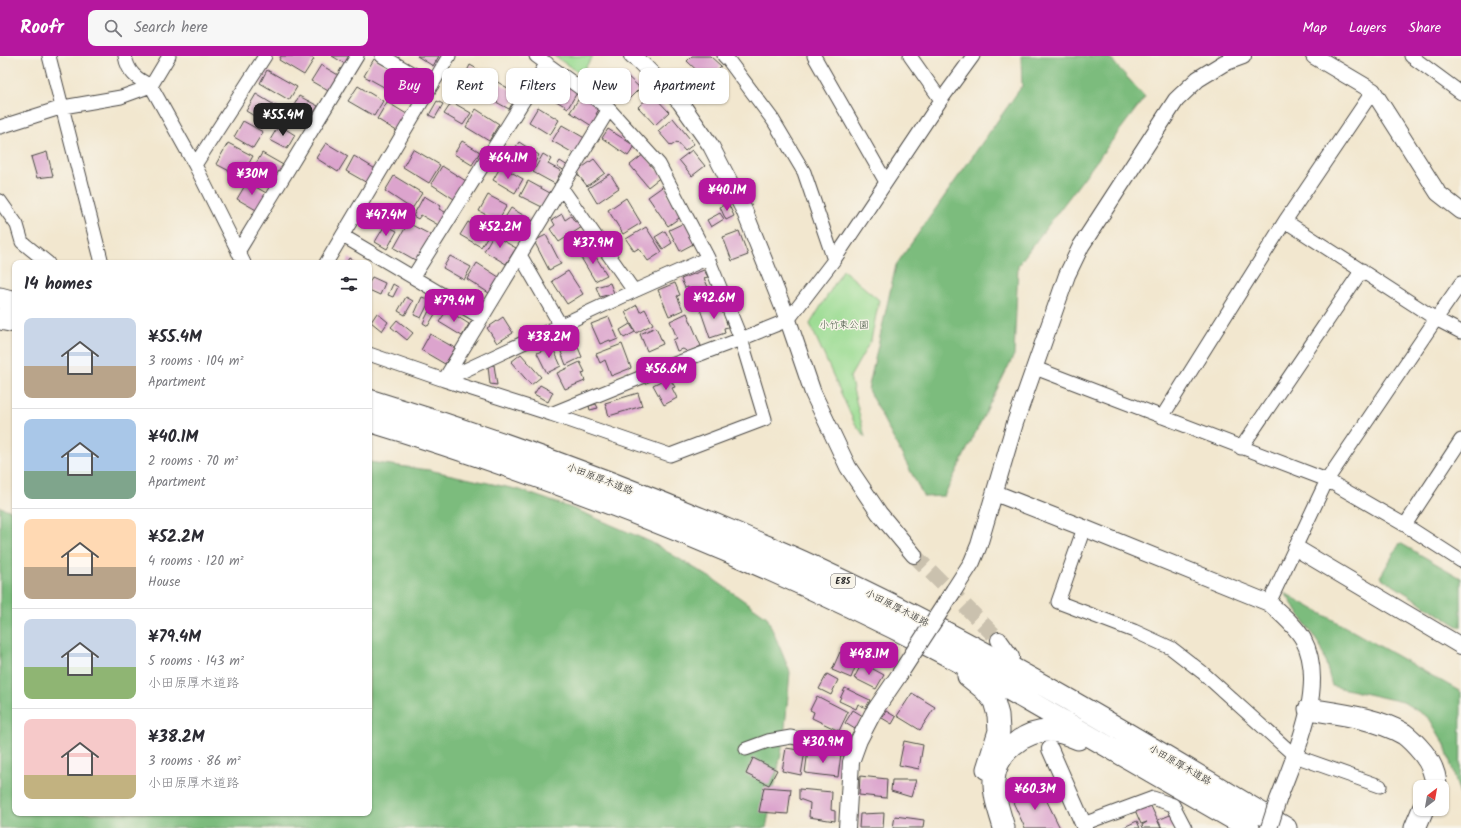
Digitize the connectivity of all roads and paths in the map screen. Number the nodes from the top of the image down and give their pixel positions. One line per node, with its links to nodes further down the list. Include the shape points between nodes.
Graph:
1 (49, 56): 24 (street)
2 (125, 56): 19 (street, via 136,78)
3 (169, 56): 19 (street)
4 (265, 56): 27 (street)
5 (357, 56): 35 (street)
6 (382, 56): 17 (street)
7 (449, 56): 18 (street)
8 (632, 56): 50 (street, via 680,102 711,146 744,210)
9 (724, 56): 40 (street, via 772,120 804,172)
10 (814, 56): 28 (street)
11 (910, 56): 22 (street)
12 (973, 56): 22 (street)
13 (1243, 56): 56 (street, via 1224,63 1198,79 1176,100 1081,246 1067,275)
14 (1314, 56): 20 (street)
15 (1411, 56): 21 (street)
16 (541, 59): 25 (street); 42 (street)
17 (403, 68)
18 (434, 82)
19 (151, 86): 24 (street, via 121,97); 27 (street)
20 (1373, 91): 31 (street, via 1438,193); 32 (street)
21 (1461, 93)
22 (941, 100): 28 (street)
23 (421, 104): 33 (street)
24 (63, 107): 26 (street); 38 (street)
25 (609, 109): 29 (street); 36 (street, via 659,164)
26 (0, 127)
27 (195, 165): 35 (street)
28 (886, 182): 40 (street)
29 (562, 187): 34 (street); 44 (street)
30 (0, 201): 37 (street, via 17,225 22,242)
31 (1461, 211)
32 (1285, 221): 41 (street); 60 (street)
33 (343, 236): 39 (street); 42 (street)
34 (520, 255): 47 (street); 52 (street)
35 (241, 258)
36 (708, 258): 44 (street); 54 (street)
37 (44, 260)
38 (101, 260)
39 (328, 260)
40 (834, 260): 50 (street)
41 (1362, 270): 49 (street); 63 (street)
42 (413, 277): 47 (street)
43 (1461, 283): 49 (street)
44 (634, 291): 52 (street)
45 (0, 298): 46 (highway)
46 (12, 301)
47 (482, 318): 57 (street)
48 (0, 319): 51 (highway)
49 (1436, 319): 53 (street); 64 (street)
50 (788, 320): 54 (street); 69 (street, via 813,393 848,466 879,513)
51 (12, 321)
52 (561, 326): 57 (street)
53 (1461, 332)
54 (741, 339): 59 (street); 59 (street, via 765,420 670,455)
55 (372, 355): 57 (street)
56 (1035, 368): 60 (street); 65 (street, via 1015,423)
57 (444, 380): 59 (street)
58 (372, 401): 94 (highway, 小田原厚木道路 / E85, via 564,465 683,511 817,568 1010,667)
59 (551, 414)
60 (1162, 417): 63 (street)
61 (372, 422): 74 (highway, 小田原厚木道路 / E85, via 549,480 676,530 806,586)
62 (1461, 440): 66 (street)
63 (1241, 448): 64 (street)
64 (1327, 480): 66 (street); 68 (street)
65 (995, 493): 67 (street); 79 (street, bridge, via 972,562 873,713)
66 (1405, 525): 70 (street)
67 (1084, 528): 71 (street); 80 (street, via 1058,602 1134,631 1170,648 1202,672)
68 (1296, 548): 71 (street); 73 (street)
69 (914, 555)
70 (1461, 561)
71 (1269, 604): 76 (street, via 1290,621 1303,639 1310,658 1312,677)
72 (1000, 640): 75 (street)
73 (1461, 646)
74 (935, 649): 84 (highway, 小田原厚木道路 / E85); 89 (highway, via 984,689 994,701 999,731 983,790)
75 (1011, 657)
76 (1309, 709): 80 (street); 81 (highway, via 1344,724 1389,738 1406,748 1419,763); 82 (highway, via 1358,718 1404,734 1430,762)
77 (746, 749): 79 (street, via 768,741 791,737)
78 (1050, 749): 87 (street)
79 (855, 751): 88 (street, via 851,762)
80 (1295, 756): 83 (street); 93 (street, bridge)
81 (1425, 780)
82 (1436, 780)
83 (1380, 786)
84 (1204, 802): 90 (highway, via 1128,762 1068,735 1049,731 1032,733 1005,753 997,767 994,780 995,796); 92 (highway, 小田原厚木道路 / E85)
85 (1420, 816): 95 (highway)
86 (1431, 816): 96 (highway)
87 (1084, 826): 91 (street, via 1153,798 1173,805)
88 (847, 828)
89 (993, 828)
90 (1004, 828)
91 (1184, 828)
92 (1249, 828)
93 (1269, 828)
94 (1286, 828)
95 (1415, 828)
96 (1427, 828)

